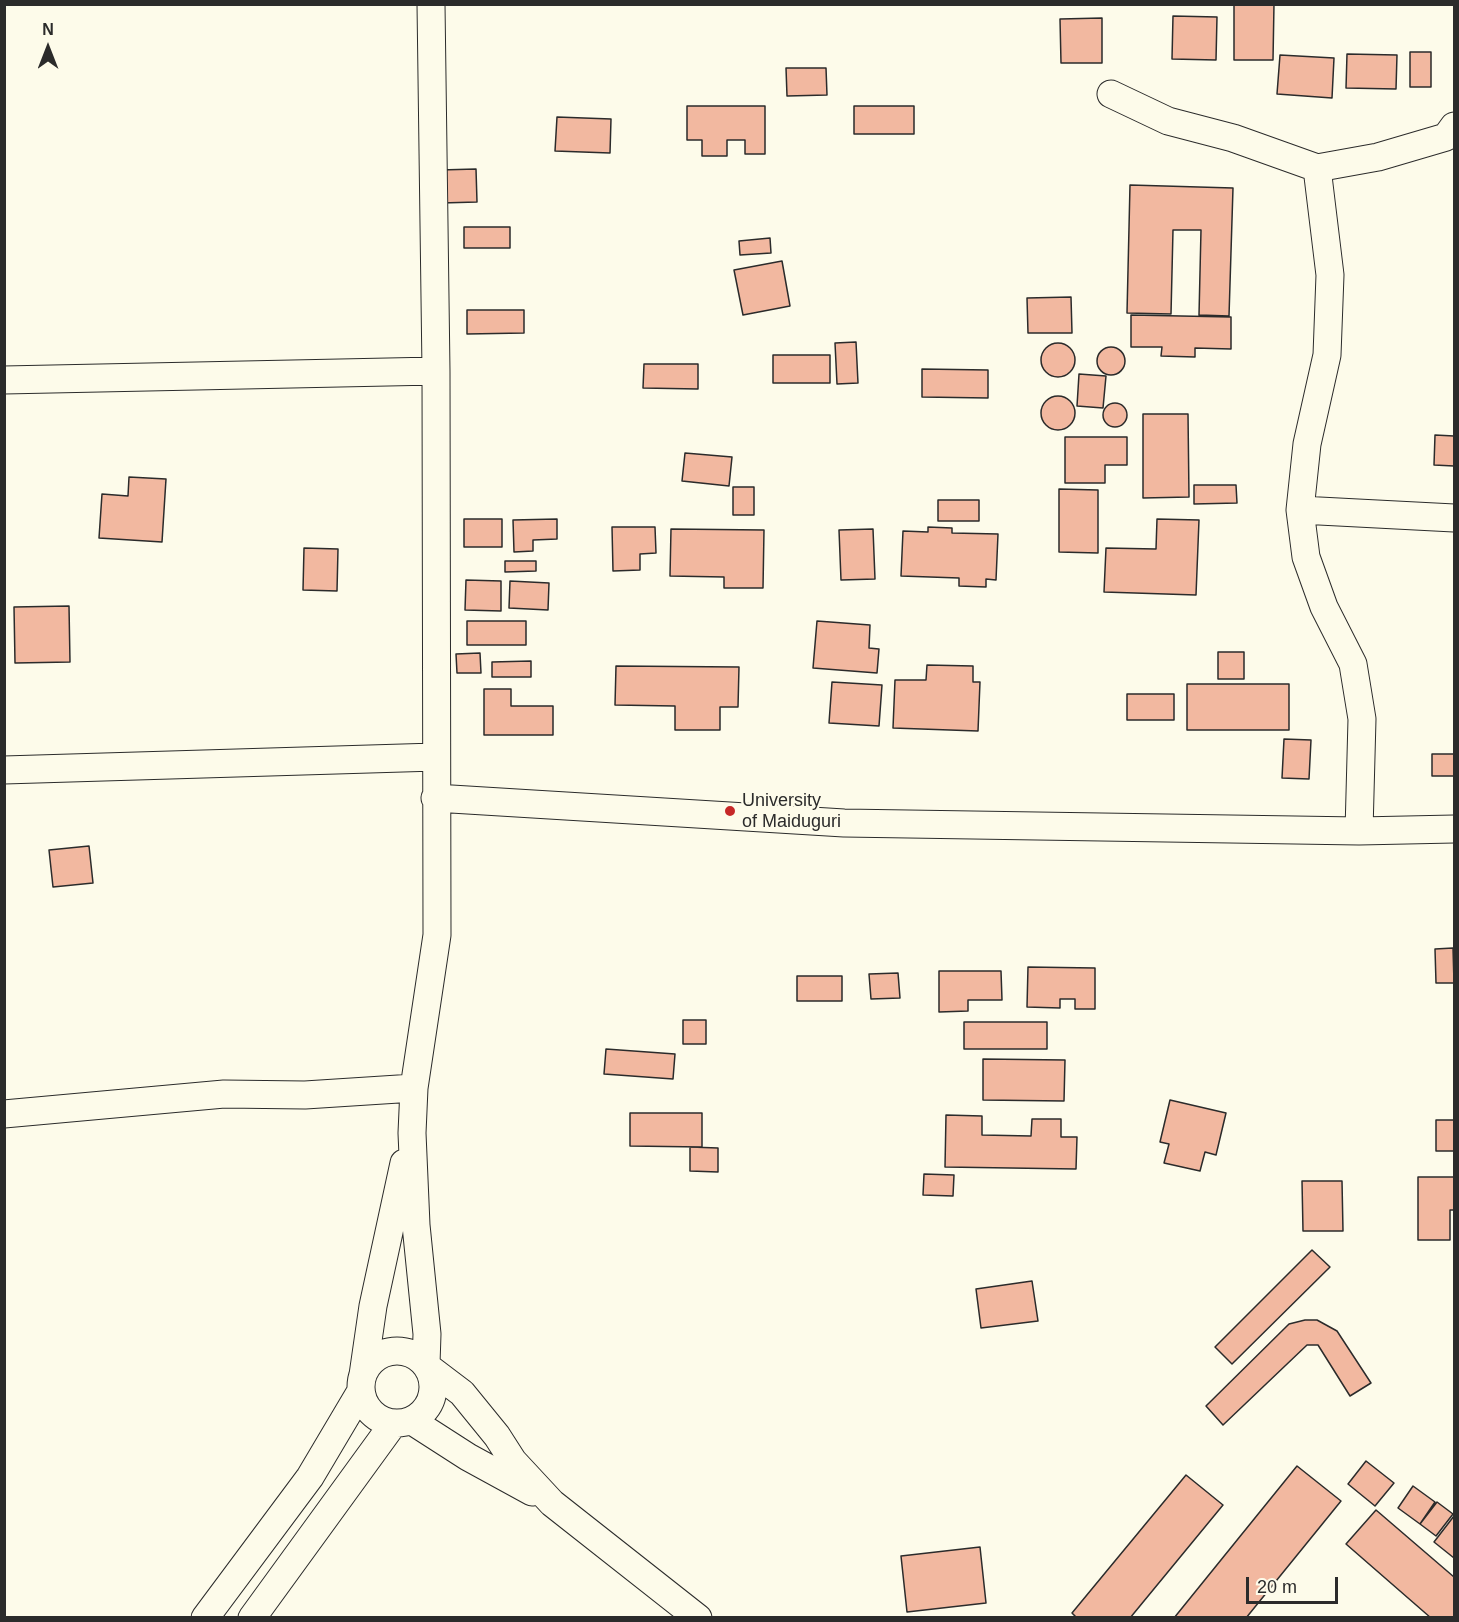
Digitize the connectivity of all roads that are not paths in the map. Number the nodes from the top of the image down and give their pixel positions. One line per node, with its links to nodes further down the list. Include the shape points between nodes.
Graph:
1 (430, 4): 5 (street)
2 (1111, 94): 4 (street, via 1168,121 1233,138)
3 (1455, 126): 4 (street, via 1446,137 1390,154)
4 (1317, 168): 7 (street, via 1330,275 1327,356 1307,444)
5 (436, 371): 6 (street); 9 (street)
6 (4, 380)
7 (1300, 510): 8 (street); 13 (street, via 1306,557 1324,607 1353,664 1362,719)
8 (1455, 518)
9 (436, 758): 10 (street); 11 (street)
10 (4, 771)
11 (435, 798): 13 (street, via 844,823); 14 (street, via 437,935)
12 (1455, 830): 13 (street)
13 (1359, 831)
14 (414, 1089): 15 (street, via 305,1095 224,1094); 16 (street)
15 (4, 1114)
16 (412, 1133): 17 (street); 18 (street, via 389,1225)
17 (427, 1366): 18 (street, via 416,1356 391,1352 369,1364); 19 (street, via 434,1383 433,1398 425,1412); 20 (street, via 462,1393 513,1461)
18 (362, 1383): 19 (street, via 368,1409 375,1416); 21 (street, via 310,1477)
19 (402, 1422): 20 (street); 22 (street)
20 (552, 1503): 23 (street)
21 (205, 1617)
22 (252, 1617)
23 (698, 1617)

